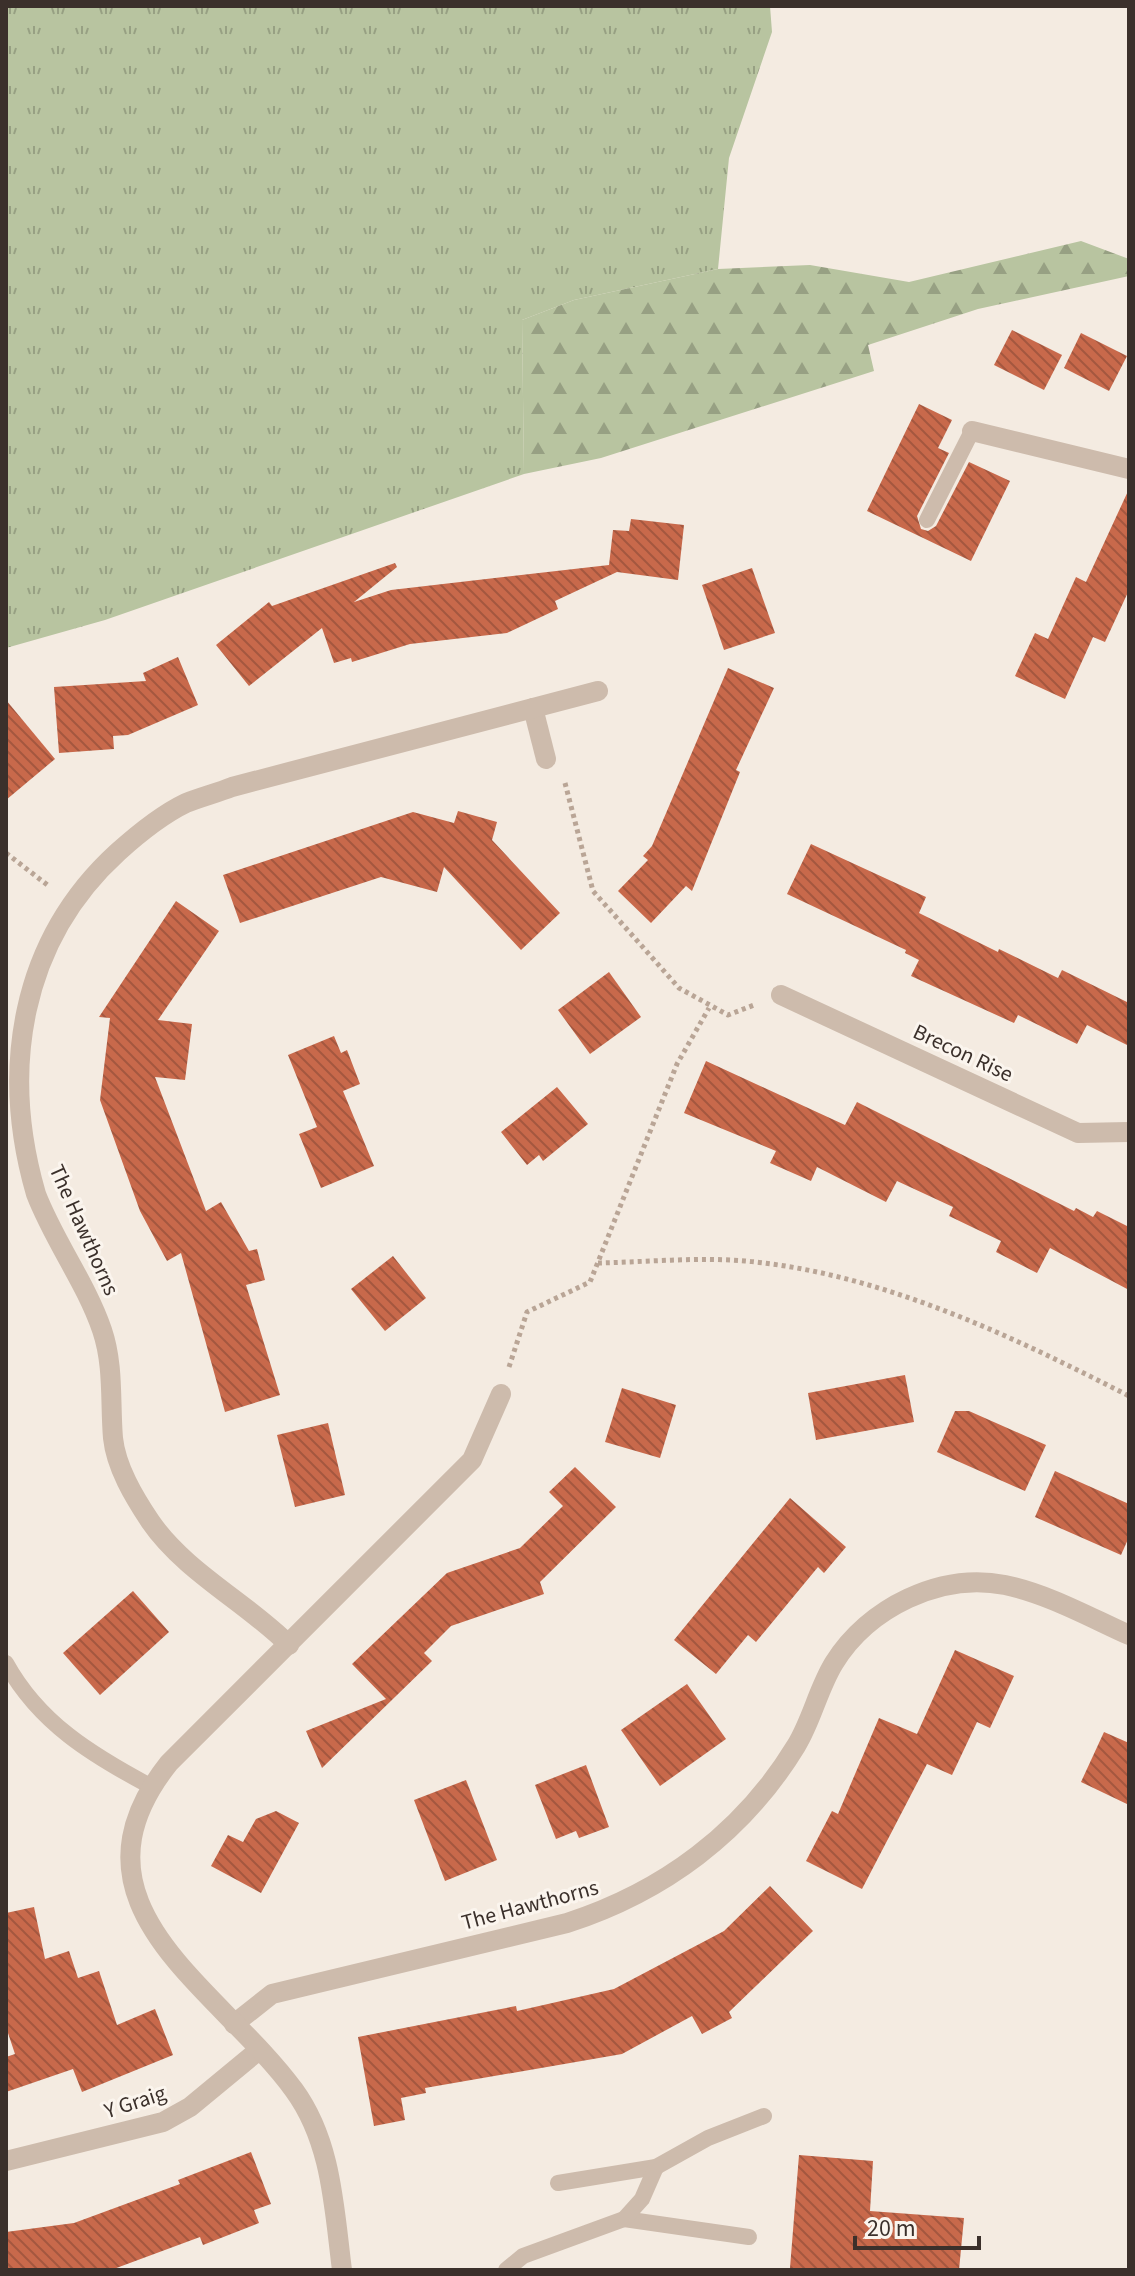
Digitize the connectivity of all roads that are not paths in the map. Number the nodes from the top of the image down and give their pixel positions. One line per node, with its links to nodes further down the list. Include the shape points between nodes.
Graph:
1 (972, 431): 2 (street); 3 (lane)
2 (1129, 469)
3 (927, 520)
4 (598, 691): 5 (street, The Hawthorns)
5 (533, 708): 6 (street); 11 (street, The Hawthorns, via 232,787 185,804 143,829 70,902 33,974 19,1026 14,1082 21,1138 36,1194 102,1330 114,1442 126,1481 176,1552)
6 (546, 759)
7 (781, 995): 8 (street, Brecon Rise, via 1078,1133)
8 (1129, 1132)
9 (501, 1394): 11 (street, via 472,1460)
10 (1129, 1635): 14 (street, The Hawthorns, via 1005,1585 977,1583 913,1596 856,1633 833,1664 797,1745 761,1796 719,1840 673,1876 613,1908 567,1923 272,1994)
11 (289, 1645): 13 (street)
12 (6, 1663): 13 (lane, via 47,1719 93,1756)
13 (150, 1786): 14 (street, via 129,1849 130,1877 140,1909 159,1941)
14 (234, 2024): 15 (street)
15 (259, 2050): 17 (street, Y Graig, via 190,2107 163,2122); 22 (street, via 294,2091 318,2133 330,2176)
16 (764, 2116): 18 (lane, via 708,2138)
17 (6, 2161)
18 (656, 2167): 19 (lane); 20 (lane, via 642,2199)
19 (558, 2183)
20 (624, 2219): 21 (lane); 23 (lane, via 523,2256)
21 (749, 2237)
22 (342, 2270)
23 (506, 2270)

